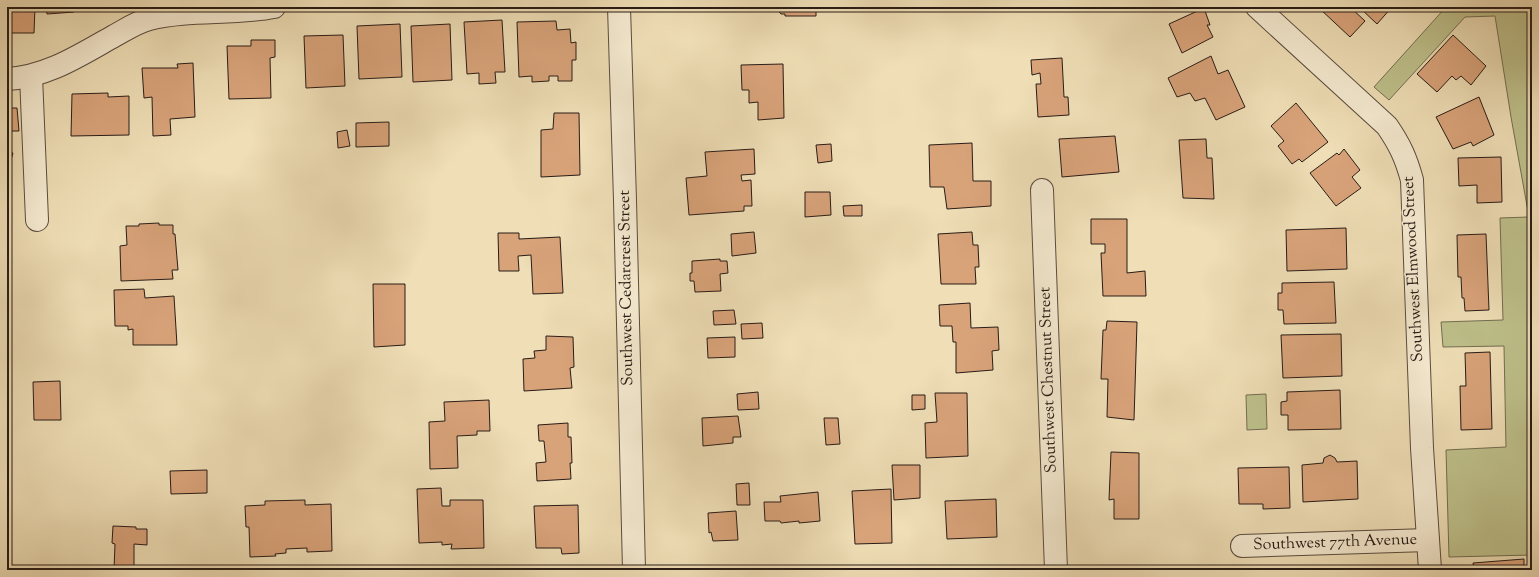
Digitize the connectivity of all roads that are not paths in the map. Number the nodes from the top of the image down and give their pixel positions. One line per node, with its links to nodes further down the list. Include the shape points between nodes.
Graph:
1 (274, 7): 4 (street, via 148,19 49,70)
2 (619, 7): 10 (street, Southwest Cedarcrest Street)
3 (1257, 7): 8 (street, Southwest Elmwood Street, via 1387,126 1406,159 1412,180)
4 (31, 76): 5 (street); 7 (street)
5 (7, 79)
6 (1042, 190): 11 (street, Southwest Chestnut Street)
7 (37, 220)
8 (1428, 540): 9 (street, Southwest 77th Avenue); 12 (street, Southwest Elmwood Street)
9 (1242, 546)
10 (634, 570)
11 (1056, 570)
12 (1430, 570)

